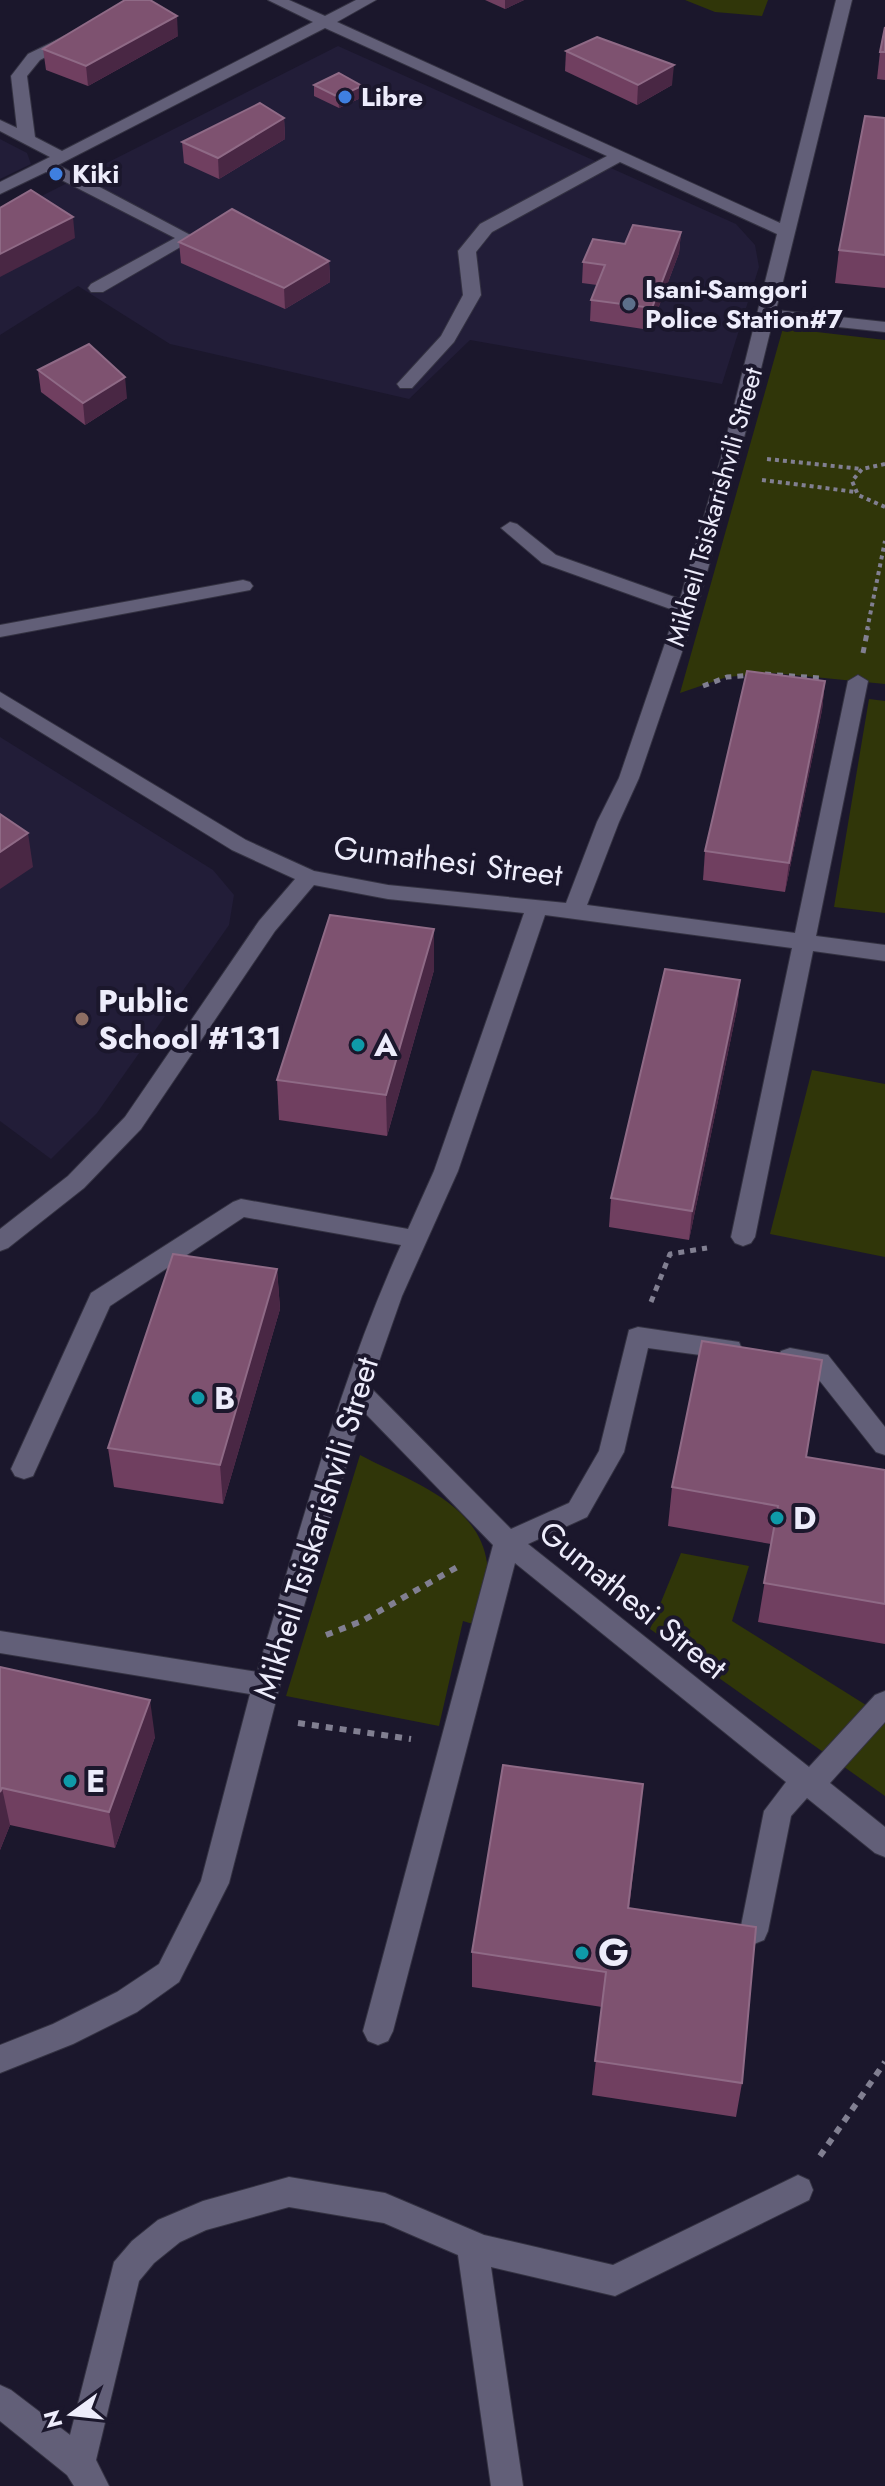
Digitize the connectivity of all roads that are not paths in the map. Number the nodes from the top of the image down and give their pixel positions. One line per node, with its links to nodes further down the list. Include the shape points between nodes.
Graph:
1 (276, 0): 4 (street)
2 (368, 0): 4 (street)
3 (844, 0): 12 (street, Mikheil Tsiskarishvili Street)
4 (324, 23): 8 (street); 9 (street)
5 (85, 32): 7 (street, via 34,57 19,76)
6 (0, 125): 7 (street)
7 (27, 139): 9 (street)
8 (619, 156): 12 (street); 16 (street, via 486,228 467,251 472,295 448,338)
9 (62, 157): 10 (street)
10 (45, 165): 11 (street); 13 (street, via 188,238)
11 (0, 189)
12 (785, 231): 14 (street, Mikheil Tsiskarishvili Street)
13 (97, 288)
14 (767, 314): 15 (street); 19 (street, Mikheil Tsiskarishvili Street)
15 (885, 327)
16 (406, 384)
17 (510, 528): 19 (street, via 549,559)
18 (243, 586): 20 (street)
19 (687, 608): 25 (street, Mikheil Tsiskarishvili Street)
20 (0, 631)
21 (858, 681): 26 (street)
22 (0, 698): 23 (street, Gumathesi Street, via 239,845)
23 (309, 877): 24 (street, Gumathesi Street, via 388,892); 30 (street, via 267,926 133,1123 76,1182)
24 (537, 907): 25 (street, Gumathesi Street); 29 (street, Mikheil Tsiskarishvili Street, via 446,1171)
25 (574, 911): 26 (street, Gumathesi Street)
26 (803, 941): 27 (street, Gumathesi Street); 28 (street)
27 (885, 953)
28 (743, 1237)
29 (416, 1239): 31 (street, Mikheil Tsiskarishvili Street); 33 (street, via 241,1208 100,1300)
30 (0, 1242)
31 (357, 1389): 34 (street, Gumathesi Street); 36 (street, Mikheil Tsiskarishvili Street)
32 (885, 1445): 34 (street, via 819,1362 638,1337 611,1452 578,1510)
33 (24, 1469)
34 (507, 1542): 38 (street, Gumathesi Street); 41 (street)
35 (0, 1642): 36 (street)
36 (266, 1685): 42 (street, Mikheil Tsiskarishvili Street, via 215,1883 169,1973 76,2028)
37 (885, 1703): 38 (street)
38 (808, 1783): 39 (street, Gumathesi Street); 40 (street, via 778,1811)
39 (885, 1844)
40 (754, 1931)
41 (378, 2031)
42 (0, 2059)
43 (798, 2190): 44 (street, via 615,2281)
44 (472, 2244): 46 (street, via 385,2208 289,2192 169,2231 125,2273); 47 (street)
45 (0, 2401): 46 (street)
46 (86, 2474)
47 (507, 2486)

